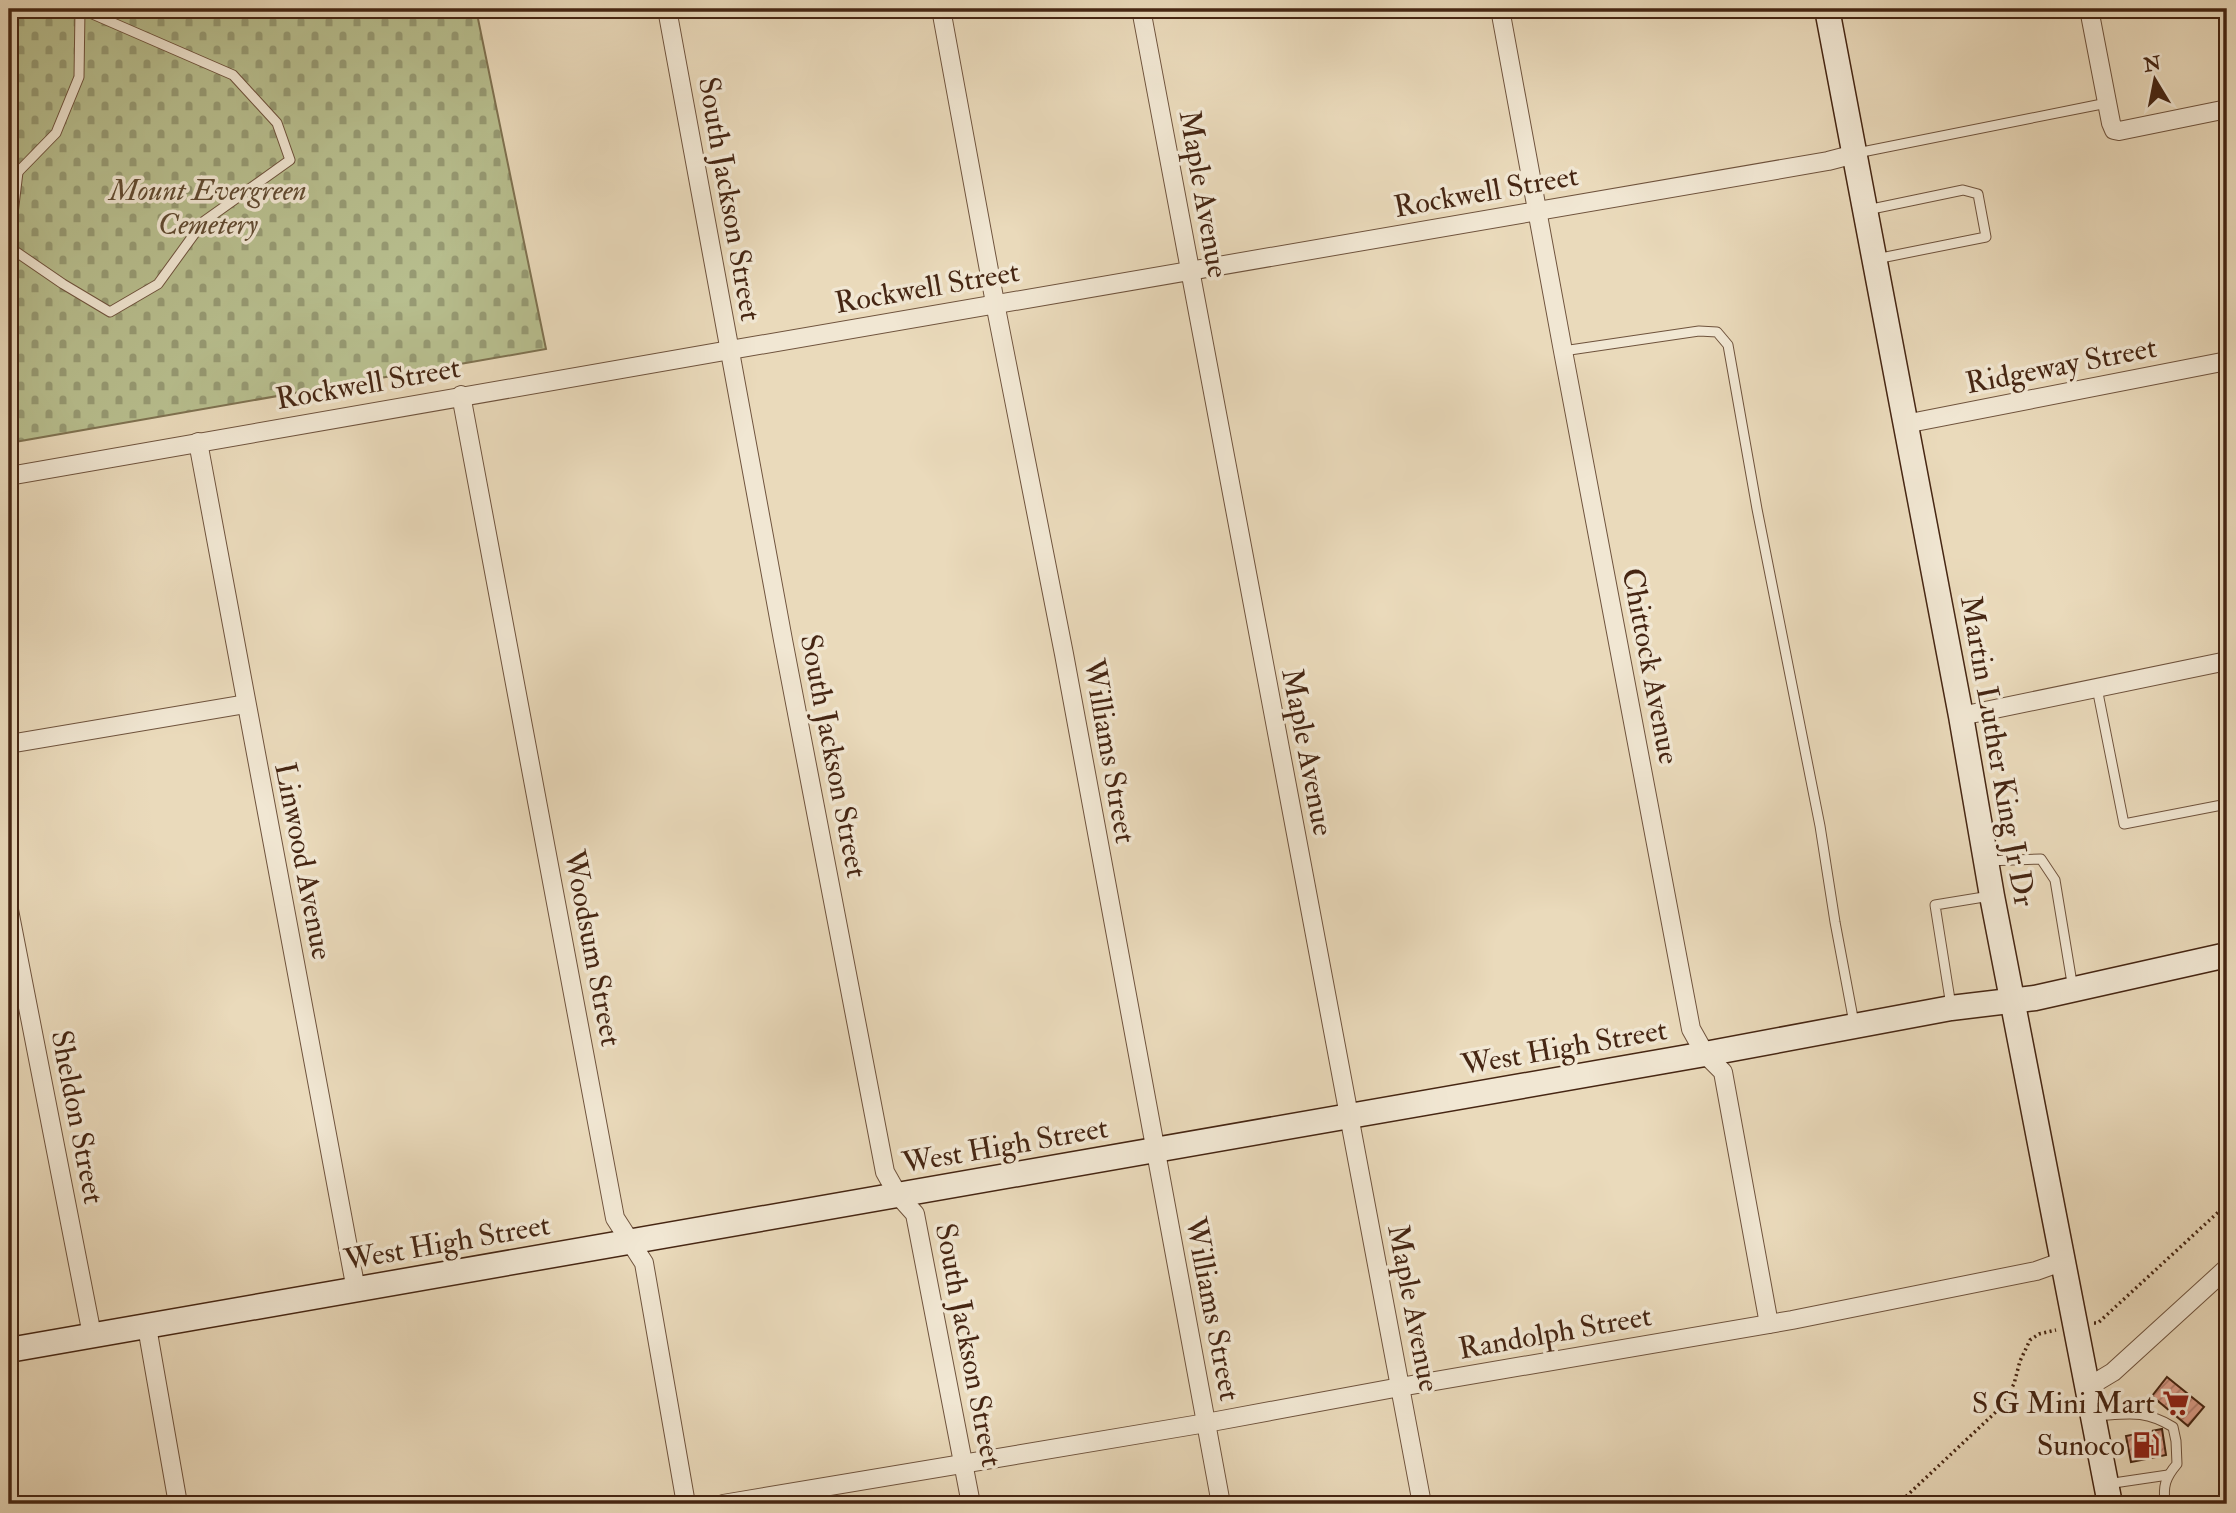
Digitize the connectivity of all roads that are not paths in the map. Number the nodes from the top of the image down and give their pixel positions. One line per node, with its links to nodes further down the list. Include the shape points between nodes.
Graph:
1 (81, 9): 11 (lane, via 79,77 56,133); 14 (lane, via 233,75 277,123 290,160 204,222 158,284 110,312)
2 (667, 9): 18 (street, South Jackson Street)
3 (941, 9): 17 (street, Williams Street)
4 (1141, 9): 16 (street, Maple Avenue)
5 (1500, 9): 13 (street, Chittock Avenue)
6 (1828, 9): 10 (street, Martin Luther King Jr Dr)
7 (2089, 9): 8 (street)
8 (2108, 103): 9 (street, via 2110,123 2119,131); 10 (lane)
9 (2227, 109)
10 (1855, 154): 12 (street, Martin Luther King Jr Dr); 13 (street, Rockwell Street)
11 (14, 172): 14 (lane)
12 (1866, 210): 15 (street, Martin Luther King Jr Dr); 15 (lane, via 1963,190 1978,194 1986,237)
13 (1538, 211): 16 (street, Rockwell Street); 19 (street, Chittock Avenue)
14 (9, 247)
15 (1875, 260): 22 (street, Martin Luther King Jr Dr)
16 (1189, 270): 17 (street, Rockwell Street); 40 (street, Maple Avenue)
17 (995, 303): 18 (street, Rockwell Street); 41 (street, Williams Street)
18 (729, 348): 21 (street, Rockwell Street); 42 (street, South Jackson Street, via 885,1172)
19 (1563, 351): 38 (lane, via 1699,331 1717,332 1728,345); 39 (street, Chittock Avenue, via 1691,1029)
20 (2227, 361): 22 (street, Ridgeway Street)
21 (461, 395): 23 (street, Rockwell Street); 43 (street, Woodsum Street, via 615,1218)
22 (1905, 424): 28 (street, Martin Luther King Jr Dr)
23 (198, 442): 24 (street, Rockwell Street); 27 (street, Linwood Avenue)
24 (9, 476)
25 (2227, 661): 26 (street)
26 (2097, 688): 28 (street); 30 (lane, via 2124,824)
27 (246, 704): 29 (street); 46 (street, Linwood Avenue)
28 (1961, 716): 31 (street, Martin Luther King Jr Dr)
29 (9, 744)
30 (2227, 804)
31 (1986, 861): 32 (street, Martin Luther King Jr Dr); 35 (lane, via 2040,859 2055,880)
32 (1992, 896): 36 (street, Martin Luther King Jr Dr); 37 (lane, via 1935,905)
33 (9, 909): 49 (street, Sheldon Street)
34 (2227, 955): 35 (street, West High Street)
35 (2074, 990): 36 (street, West High Street)
36 (2012, 1000): 37 (street, West High Street); 44 (street, Martin Luther King Jr Dr)
37 (1951, 1008): 38 (street, West High Street)
38 (1855, 1027): 39 (street, West High Street)
39 (1706, 1054): 40 (street, West High Street); 47 (street, Chittock Avenue, via 1723,1072)
40 (1348, 1116): 41 (street, West High Street); 51 (street, Maple Avenue)
41 (1155, 1150): 42 (street, West High Street); 54 (street, Williams Street)
42 (898, 1195): 43 (street, West High Street); 55 (street, South Jackson Street, via 915,1214)
43 (631, 1242): 46 (street, West High Street); 59 (street, Woodsum Street, via 644,1263)
44 (2064, 1261): 47 (street, Randolph Street, via 2036,1271); 52 (street, Martin Luther King Jr Dr)
45 (2227, 1268): 52 (street, via 2113,1372)
46 (356, 1290): 48 (street, West High Street)
47 (1769, 1324): 51 (street, Randolph Street)
48 (147, 1327): 49 (street, West High Street); 58 (street)
49 (92, 1335): 50 (street, West High Street)
50 (9, 1349)
51 (1401, 1387): 54 (street, Randolph Street); 63 (street, Maple Avenue)
52 (2088, 1387): 53 (street, Martin Luther King Jr Dr)
53 (2093, 1416): 56 (lane, via 2143,1413 2173,1427 2177,1464); 57 (street, Martin Luther King Jr Dr)
54 (1206, 1423): 55 (street, Randolph Street); 62 (street, Williams Street)
55 (963, 1463): 60 (street, Randolph Street); 61 (street, South Jackson Street)
56 (2168, 1475): 57 (lane); 64 (lane, via 2163,1487)
57 (2108, 1494)
58 (178, 1504)
59 (686, 1504)
60 (723, 1504)
61 (971, 1504)
62 (1221, 1504)
63 (1422, 1504)
64 (2165, 1504)

